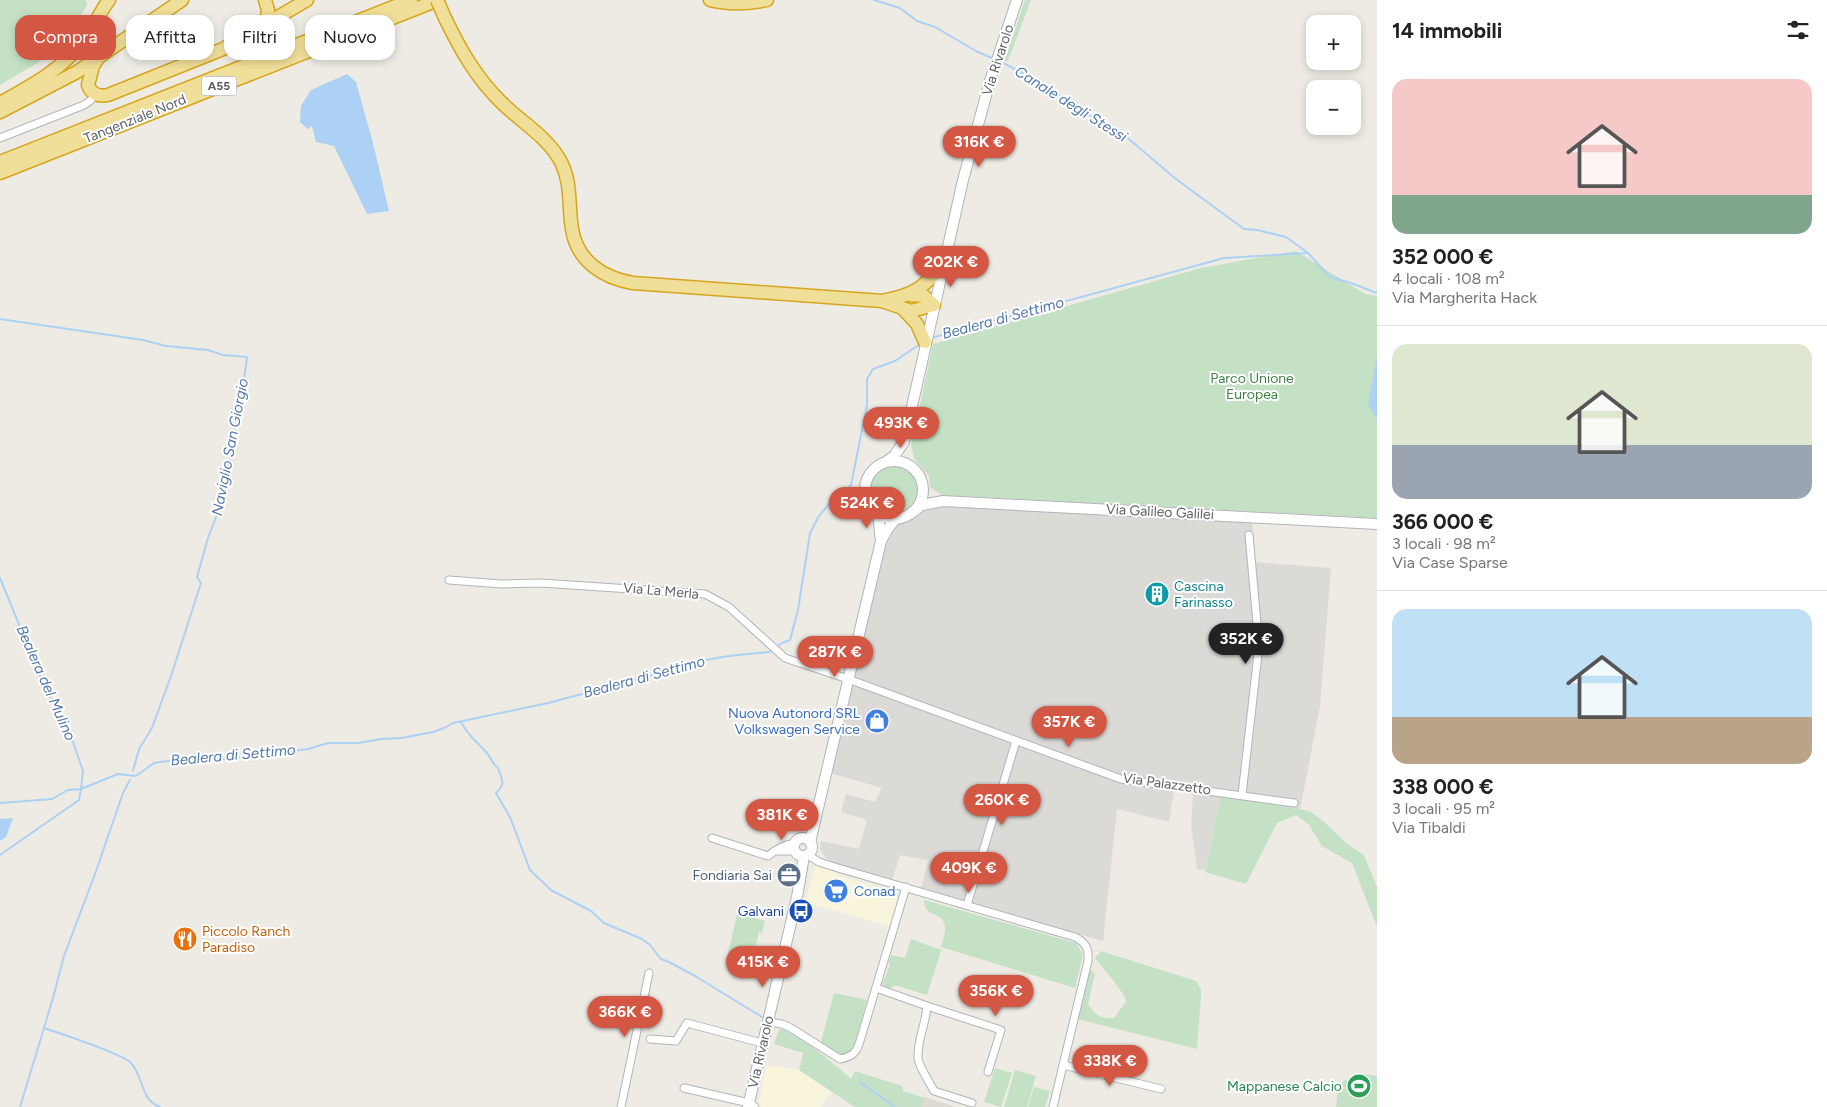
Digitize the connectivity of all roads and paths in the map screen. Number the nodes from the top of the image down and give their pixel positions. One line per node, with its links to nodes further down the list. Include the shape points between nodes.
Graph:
1 (109, 0): 19 (highway, via 77,50 43,79)
2 (182, 0): 14 (highway)
3 (267, 0): 11 (highway); 12 (highway)
4 (307, 0): 11 (highway)
5 (411, 0): 10 (highway, Tangenziale Nord / A55)
6 (437, 0): 23 (highway, Tangenziale Nord / A55); 26 (highway, bridge, via 462,53 486,86 557,155 569,186 573,236 588,263 598,271 633,283)
7 (710, 0): 8 (highway, via 737,4)
8 (767, 0)
9 (1017, 0): 24 (main road, Via Rivarolo, via 962,180)
10 (401, 3): 22 (highway, Tangenziale Nord / A55)
11 (290, 10): 13 (highway)
12 (267, 15)
13 (281, 15)
14 (116, 46)
15 (224, 49): 18 (highway, via 108,96)
16 (95, 60): 20 (highway)
17 (97, 60): 18 (highway, via 88,81)
18 (95, 94): 21 (street, via 84,105)
19 (0, 103)
20 (0, 112)
21 (0, 138)
22 (0, 162)
23 (0, 173)
24 (943, 265): 25 (highway); 27 (main road, Via Rivarolo)
25 (910, 295): 26 (highway); 27 (highway, via 924,296)
26 (882, 301): 28 (highway)
27 (934, 305): 28 (highway, via 914,311); 29 (main road, Via Rivarolo)
28 (904, 310): 29 (highway, via 917,324)
29 (925, 341): 30 (main road, Via Rivarolo)
30 (904, 442): 31 (main road, Via Rivarolo); 32 (main road, Via Rivarolo)
31 (888, 461): 32 (main road, via 900,461); 36 (main road, via 873,470 865,485 868,502)
32 (911, 466): 33 (main road)
33 (922, 480): 34 (main road, via 926,491); 35 (main road, via 922,497)
34 (943, 500): 35 (main road, Via Galileo Galilei, via 922,505); 38 (main road, Via Galileo Galilei)
35 (913, 512): 37 (main road)
36 (878, 514): 37 (main road); 40 (main road)
37 (896, 518): 40 (main road)
38 (1377, 524)
39 (1249, 535): 44 (street, via 1260,645)
40 (881, 541): 42 (main road)
41 (449, 580): 42 (street, Via La Merla, via 705,594 729,607 785,658)
42 (848, 678): 43 (street, Via Palazzetto); 47 (main road, via 816,822)
43 (1016, 741): 44 (street, Via Palazzetto, via 1121,779); 49 (street)
44 (1242, 795): 45 (street, Via Palazzetto)
45 (1294, 803)
46 (712, 838): 47 (street, via 768,856 787,845)
47 (803, 849): 48 (street, via 819,862); 53 (main road, Via Rivarolo, via 801,877)
48 (906, 887): 49 (street); 51 (street)
49 (968, 905): 56 (street, via 1075,938 1088,948)
50 (649, 973): 54 (street)
51 (876, 988): 52 (street); 53 (street, via 857,1050 848,1058 840,1060 791,1028)
52 (927, 1006): 57 (street, via 1000,1030); 60 (street, via 918,1060 934,1091)
53 (768, 1022): 55 (main road, Via Rivarolo)
54 (643, 1038): 55 (street, via 676,1041 687,1023); 62 (street)
55 (762, 1043): 61 (main road, Via Rivarolo)
56 (1063, 1065): 59 (street); 63 (street)
57 (988, 1072)
58 (684, 1088): 61 (street)
59 (1162, 1089)
60 (972, 1103)
61 (750, 1106)
62 (621, 1107)
63 (1053, 1107)

